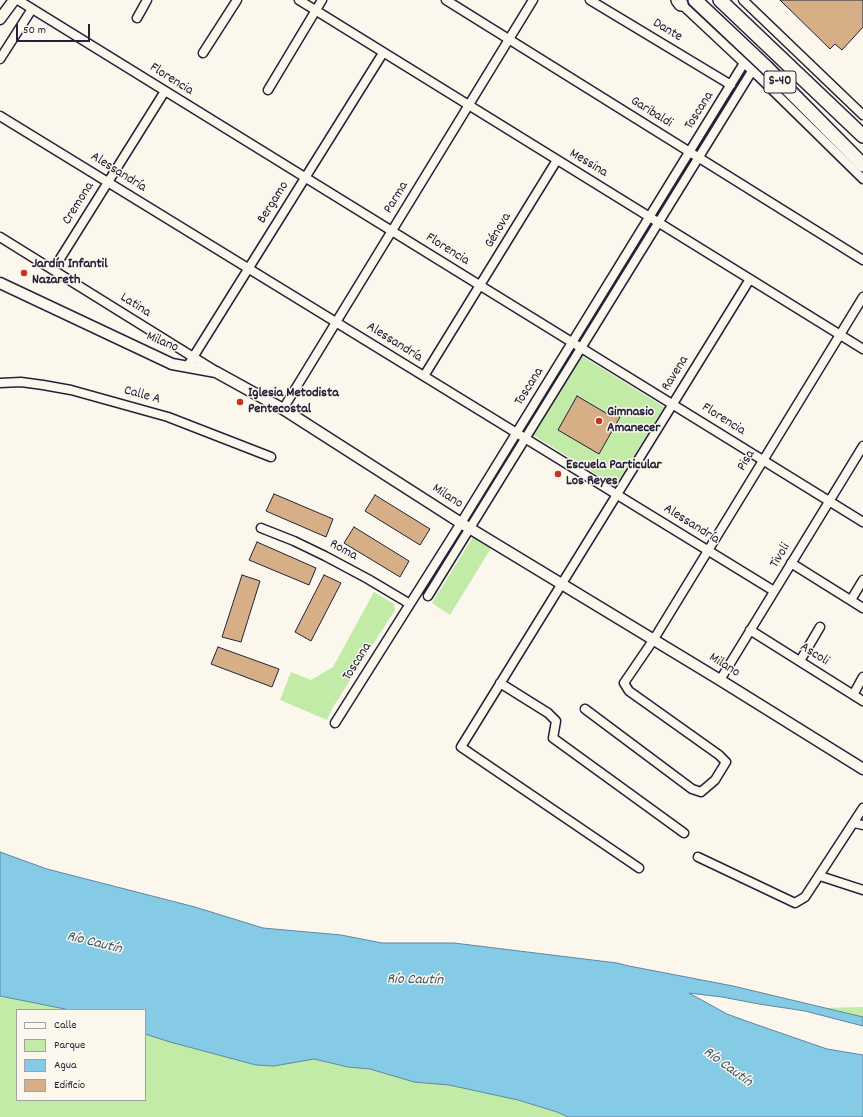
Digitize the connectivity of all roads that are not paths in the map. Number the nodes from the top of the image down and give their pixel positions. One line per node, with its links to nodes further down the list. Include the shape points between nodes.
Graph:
1 (14, 0): 17 (street)
2 (18, 0): 14 (street, Florencia)
3 (147, 0): 16 (street)
4 (237, 0): 19 (street)
5 (299, 0): 15 (street, Messina)
6 (322, 0): 15 (street)
7 (446, 0): 18 (street, Garibaldi)
8 (532, 0): 18 (street, Parma)
9 (590, 0): 24 (street, Dante)
10 (695, 0): 34 (main road, S-40)
11 (720, 0): 30 (main road, S-40)
12 (743, 0): 28 (street)
13 (678, 1): 22 (street)
14 (32, 9): 21 (street); 26 (street, Florencia)
15 (316, 10): 20 (street, Messina); 25 (street)
16 (136, 18)
17 (0, 19)
18 (509, 39): 27 (street, Parma); 31 (street, Garibaldi)
19 (203, 53)
20 (383, 53): 27 (street, Messina); 35 (street, Bergamo)
21 (0, 59)
22 (744, 63): 23 (street); 24 (street, Toscana)
23 (752, 71): 32 (street, Toscana); 36 (street)
24 (731, 85): 31 (street, Toscana)
25 (268, 90)
26 (165, 91): 35 (street, Florencia); 37 (street, Cremona)
27 (469, 105): 33 (street, Messina); 40 (street, Parma)
28 (863, 115)
29 (0, 116): 37 (street, Alessandría)
30 (863, 136)
31 (690, 152): 32 (street, Garibaldi); 38 (street, Toscana)
32 (698, 157): 39 (street, Toscana); 42 (street, Garibaldi)
33 (557, 160): 38 (street, Messina); 47 (street, Génova)
34 (863, 165)
35 (305, 178): 40 (street, Florencia); 43 (street, Bergamo)
36 (863, 179)
37 (108, 183): 43 (street, Alessandría); 44 (street, Cremona)
38 (650, 217): 39 (street, Messina); 51 (street, Toscana)
39 (658, 222): 45 (street, Messina); 52 (street, Toscana)
40 (392, 231): 47 (street, Florencia); 49 (street, Parma)
41 (0, 237): 44 (street, Latina)
42 (863, 260)
43 (248, 269): 49 (street, Alessandría); 54 (street, Bergamo)
44 (53, 270): 54 (street, Latina)
45 (750, 279): 50 (street, Messina); 59 (street, Ravena)
46 (0, 283): 55 (street, Milano, via 172,364)
47 (481, 286): 51 (street, Florencia); 57 (street, Génova)
48 (863, 296): 50 (street, Pisa)
49 (336, 322): 57 (street, Alessandría); 60 (street, Parma)
50 (840, 335): 53 (street, Messina); 65 (street, Pisa)
51 (572, 342): 52 (street, Florencia); 61 (street, Toscana)
52 (581, 348): 59 (street, Florencia); 62 (street, Toscana)
53 (863, 349)
54 (193, 358): 55 (street, Bergamo); 56 (street, Latina)
55 (187, 367): 56 (street, Milano)
56 (216, 372): 60 (street, Milano)
57 (424, 376): 61 (street, Alessandría)
58 (0, 383): 64 (street, Calle A, via 21,382 78,392 168,417)
59 (673, 404): 65 (street, Florencia); 66 (street, Ravena)
60 (283, 410): 69 (street, Milano)
61 (516, 433): 62 (street, Alessandría); 69 (street, Toscana)
62 (525, 438): 66 (street, Alessandría); 69 (street, Toscana)
63 (863, 446): 67 (street, Tivoli)
64 (271, 457)
65 (763, 460): 67 (street, Florencia); 71 (street, Pisa)
66 (616, 494): 71 (street, Alessandría); 74 (street, Ravena)
67 (829, 501): 68 (street, Florencia); 72 (street, Tivoli)
68 (863, 522)
69 (465, 525): 74 (street, Milano); 76 (street, Toscana); 78 (street, Toscana)
70 (261, 528): 78 (street, Roma, via 325,556)
71 (708, 550): 75 (street, Alessandría); 82 (street, Pisa)
72 (791, 563): 75 (street, Tivoli); 77 (street)
73 (863, 580): 77 (street)
74 (561, 584): 82 (street, Milano); 86 (street, Ravena)
75 (774, 591): 81 (street, Tivoli)
76 (428, 596)
77 (851, 600): 79 (street)
78 (410, 604): 90 (street, Toscana)
79 (863, 608)
80 (820, 627): 83 (street)
81 (750, 630): 83 (street, Ascoli); 85 (street, Tivoli)
82 (654, 639): 85 (street, Milano); 89 (street, Pisa, via 624,683 630,691 726,762 715,780 701,792 692,789)
83 (800, 661): 87 (street, Ascoli)
84 (863, 677): 87 (street)
85 (720, 680): 91 (street, Milano)
86 (500, 683): 95 (street, via 548,713 556,721 553,738); 97 (street, Ravena, via 461,747)
87 (853, 695): 88 (street, Ascoli)
88 (863, 701)
89 (585, 709)
90 (335, 723)
91 (863, 769)
92 (863, 808): 93 (street)
93 (854, 823): 94 (street); 98 (street)
94 (863, 825)
95 (684, 833)
96 (698, 857): 98 (street, via 796,903 806,897)
97 (638, 868)
98 (820, 876): 99 (street)
99 (863, 890)

